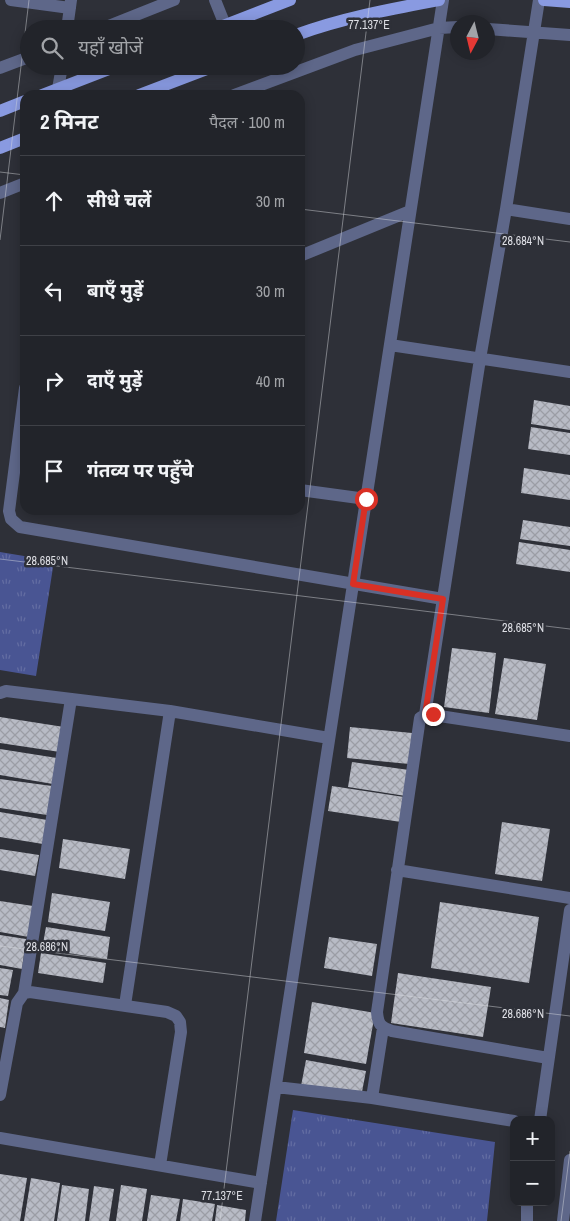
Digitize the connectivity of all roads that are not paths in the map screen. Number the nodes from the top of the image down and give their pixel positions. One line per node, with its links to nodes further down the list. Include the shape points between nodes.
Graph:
1 (11, 0): 9 (street)
2 (174, 0): 11 (street)
3 (215, 0): 12 (street)
4 (290, 0): 13 (main road)
5 (441, 0): 15 (street); 17 (main road, via 367,14)
6 (540, 0): 18 (street)
7 (544, 0): 8 (main road)
8 (570, 2)
9 (71, 4): 10 (street)
10 (68, 20)
11 (123, 20)
12 (219, 20)
13 (238, 20)
14 (450, 27): 15 (street)
15 (438, 28): 22 (street, via 355,50); 37 (street)
16 (495, 30): 18 (street)
17 (305, 32)
18 (534, 33): 19 (street); 36 (street)
19 (570, 35)
20 (20, 60): 21 (street)
21 (0, 68)
22 (305, 69)
23 (60, 75): 27 (street)
24 (94, 75): 27 (main road)
25 (191, 75): 28 (main road)
26 (288, 75): 29 (street)
27 (58, 89)
28 (152, 90)
29 (247, 90)
30 (20, 103): 31 (main road)
31 (0, 111)
32 (20, 140): 33 (main road)
33 (0, 148)
34 (20, 185): 35 (street)
35 (0, 193)
36 (506, 208): 38 (street); 41 (street)
37 (410, 211): 39 (street); 40 (street)
38 (570, 219)
39 (305, 254)
40 (390, 345): 41 (street); 45 (street)
41 (480, 359): 42 (street); 47 (street)
42 (570, 372)
43 (20, 456): 46 (street, via 9,510 11,519 20,527)
44 (305, 491): 45 (street)
45 (366, 499): 46 (street)
46 (353, 584): 47 (street); 53 (street)
47 (443, 599): 51 (street)
48 (0, 693): 49 (street)
49 (72, 699): 50 (street); 57 (street)
50 (170, 711): 53 (street); 58 (street)
51 (425, 715): 52 (street); 54 (street, via 418,725)
52 (570, 736)
53 (329, 738): 61 (street)
54 (397, 870): 55 (street); 59 (street, via 377,1012 378,1022)
55 (570, 898)
56 (570, 910): 60 (street)
57 (24, 993): 58 (street); 62 (street, via 18,1003)
58 (125, 1005): 68 (street, via 167,1012 180,1022)
59 (383, 1028): 60 (street); 63 (street)
60 (548, 1058): 64 (street)
61 (276, 1087): 63 (street); 69 (street)
62 (0, 1095)
63 (372, 1098): 65 (street)
64 (541, 1116)
65 (510, 1119)
66 (0, 1138): 68 (street)
67 (570, 1160): 73 (street)
68 (160, 1166): 69 (street)
69 (261, 1182): 71 (street)
70 (528, 1206): 72 (street)
71 (255, 1221)
72 (528, 1221)
73 (563, 1221)

